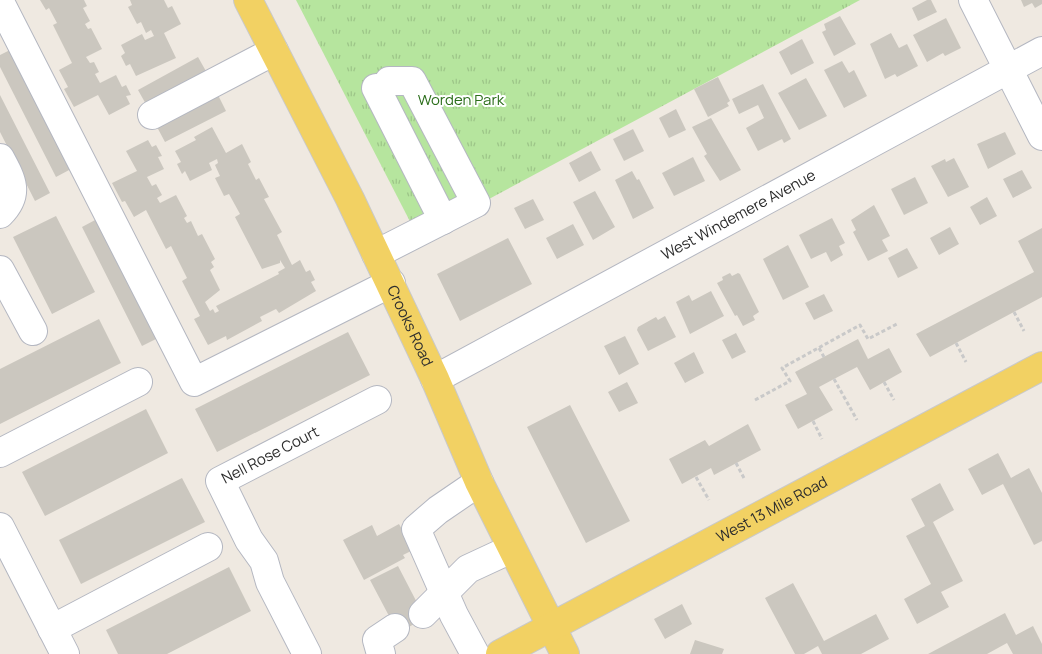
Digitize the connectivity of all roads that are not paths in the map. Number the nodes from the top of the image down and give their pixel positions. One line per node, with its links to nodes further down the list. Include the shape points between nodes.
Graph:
1 (248, 0): 4 (main road, Crooks Road)
2 (973, 0): 6 (street)
3 (0, 2): 14 (street, via 194,382)
4 (274, 51): 7 (street); 12 (main road, Crooks Road)
5 (1042, 51): 6 (street, West Windemere Avenue)
6 (1008, 69): 8 (street); 17 (street, West Windemere Avenue)
7 (152, 115)
8 (1042, 136)
9 (0, 158): 10 (street, via 10,177 13,192 9,204)
10 (0, 214)
11 (444, 220): 11 (street, via 476,203 412,81 382,85); 12 (street)
12 (376, 254): 14 (main road, Crooks Road)
13 (0, 270): 15 (street)
14 (391, 283): 17 (main road, Crooks Road)
15 (33, 332)
16 (1042, 366): 28 (main road, West 13 Mile Road)
17 (435, 379): 21 (main road, Crooks Road)
18 (138, 382): 20 (street)
19 (377, 400): 25 (street, Nell Rose Court, via 220,481 249,540)
20 (0, 453)
21 (479, 482): 24 (main road, Crooks Road); 26 (street, via 416,528)
22 (0, 527): 29 (street)
23 (208, 547): 29 (street)
24 (511, 549): 26 (street, via 468,569); 28 (main road, Crooks Road)
25 (264, 561): 32 (street, Nell Rose Court, via 270,582); 33 (street, Nell Rose Court, via 287,574)
26 (444, 592): 27 (street); 35 (street)
27 (422, 614)
28 (551, 626): 36 (main road, West 13 Mile Road); 37 (main road, Crooks Road)
29 (52, 628): 31 (street)
30 (395, 628): 34 (street, via 377,640)
31 (65, 654)
32 (307, 654)
33 (327, 654)
34 (381, 654)
35 (475, 654)
36 (500, 654)
37 (565, 654)

